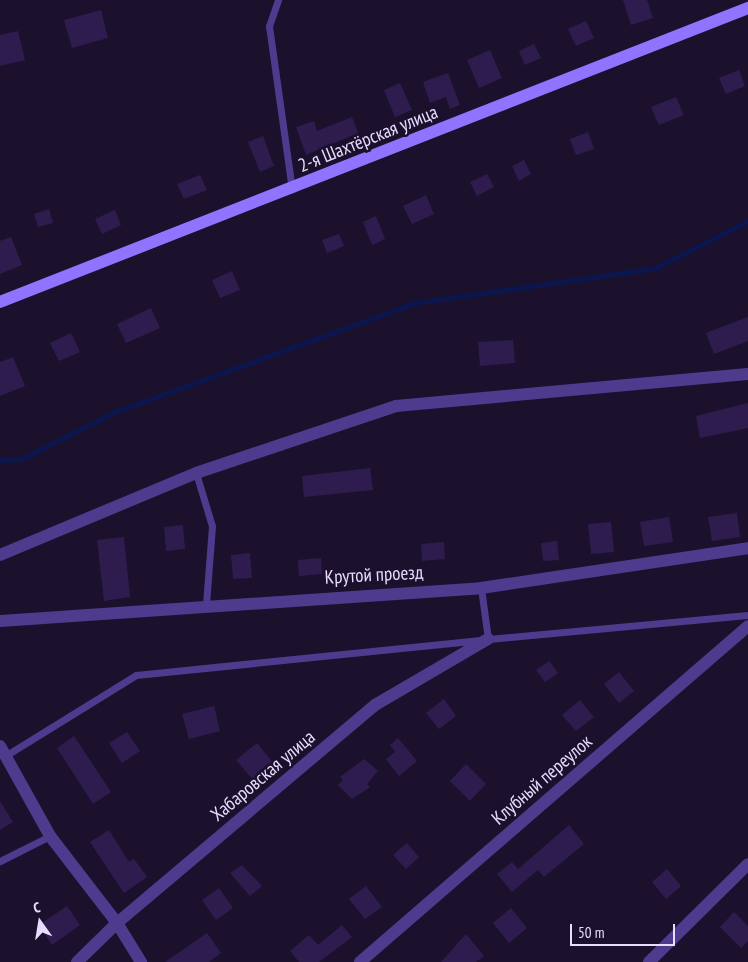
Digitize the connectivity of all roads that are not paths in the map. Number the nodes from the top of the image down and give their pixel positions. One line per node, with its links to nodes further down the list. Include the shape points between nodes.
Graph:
1 (278, 0): 3 (lane, via 269,26)
2 (748, 8): 3 (main road, 2-я Шахтёрская улица)
3 (292, 189): 4 (main road, 2-я Шахтёрская улица)
4 (0, 302)
5 (748, 374): 6 (street, via 396,406)
6 (196, 473): 8 (street); 10 (lane, via 212,526)
7 (748, 548): 9 (street, Крутой проезд)
8 (0, 555)
9 (481, 588): 10 (street, Крутой проезд); 14 (lane)
10 (206, 604): 12 (street, Крутой проезд)
11 (748, 616): 14 (lane)
12 (0, 621)
13 (748, 626): 22 (street, Клубный переулок)
14 (488, 639): 15 (lane, via 136,675 121,680); 19 (street, Хабаровская улица, via 375,705)
15 (3, 751): 16 (street)
16 (50, 836): 17 (lane); 19 (street)
17 (0, 861)
18 (748, 864): 23 (street)
19 (117, 923): 20 (street, Хабаровская улица); 21 (street)
20 (77, 962)
21 (141, 962)
22 (360, 962)
23 (649, 962)

